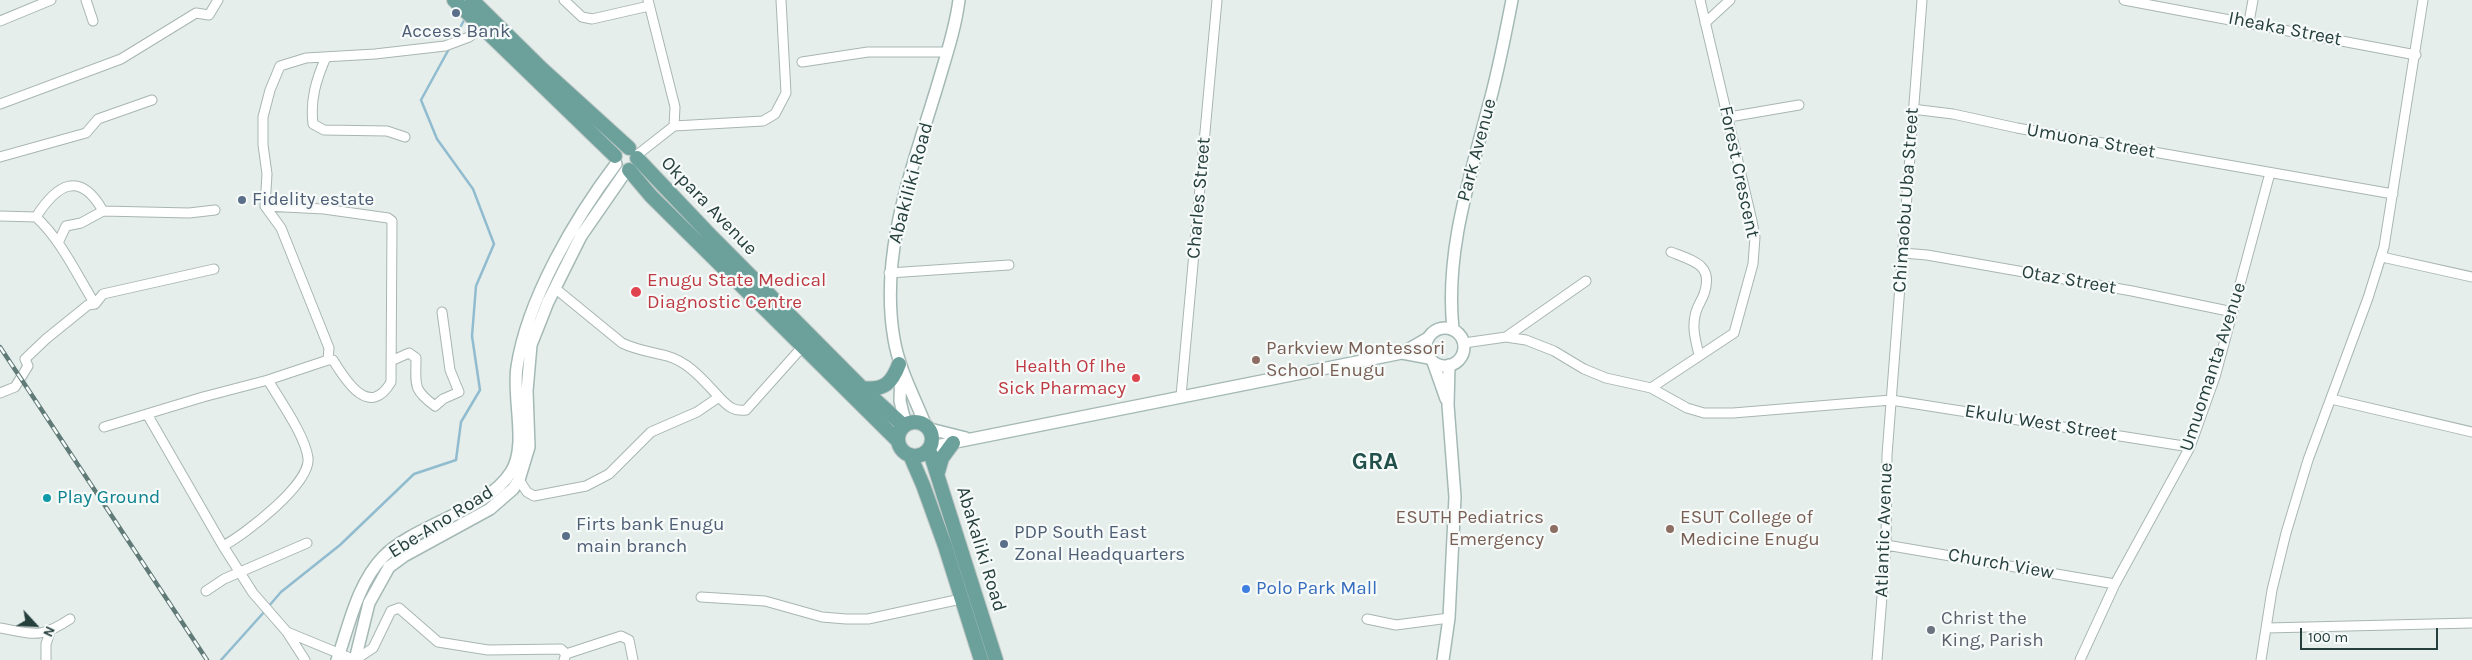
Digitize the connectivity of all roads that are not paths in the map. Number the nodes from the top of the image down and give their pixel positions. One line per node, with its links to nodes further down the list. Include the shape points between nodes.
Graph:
1 (51, 0): 17 (street)
2 (86, 0): 18 (street)
3 (218, 0): 26 (street, via 208,15 196,13 121,59)
4 (564, 0): 15 (street, via 582,17 592,19)
5 (781, 0): 30 (street, via 786,93 775,114 763,121)
6 (960, 0): 21 (main road, Abakiliki Road)
7 (1217, 0): 72 (street, Charles Street)
8 (1512, 0): 56 (main road, Park Avenue, via 1454,243)
9 (1700, 0): 20 (street, Forest Crescent)
10 (1730, 0): 20 (street)
11 (1922, 0): 28 (street, Chimaobu Uba Street)
12 (2124, 0): 19 (street, Iheaka Street)
13 (2253, 0): 19 (street)
14 (2424, 0): 22 (street)
15 (648, 3): 30 (street, via 675,107)
16 (474, 12): 23 (street, via 459,41 446,45); 32 (main road, Okpara Avenue); 34 (main road, Okpara Avenue)
17 (0, 21)
18 (93, 21)
19 (2249, 22): 22 (street, Iheaka Street)
20 (1706, 23): 29 (street, Forest Crescent)
21 (948, 52): 24 (street, via 868,52); 48 (main road, Abakiliki Road, via 897,224)
22 (2416, 55): 36 (street)
23 (326, 57): 31 (street, via 311,106 313,124 324,130 387,131); 37 (street, via 296,60 277,70 263,117 267,174)
24 (802, 62)
25 (152, 100): 33 (street, via 98,119 86,133)
26 (0, 104)
27 (1799, 105): 29 (street)
28 (1912, 109): 35 (street, Umuona Street); 44 (street, Chimaobu Uba Street)
29 (1729, 117): 62 (street, Forest Crescent, via 1752,221 1754,254 1734,334)
30 (674, 126): 32 (street)
31 (405, 137)
32 (634, 154): 34 (main road, via 636,164); 34 (main road, via 619,150); 55 (main road, Okpara Avenue)
33 (0, 157)
34 (622, 165): 51 (main road, Ebe-Ano Road, via 581,236); 55 (main road, Okpara Avenue); 108 (main road, Ebe-Ano Road, via 597,190 563,248 523,338 516,370 518,444 515,465 502,484 483,498 384,556 366,578)
35 (2270, 173): 36 (street, Umuona Street); 54 (street, Umuomanta Avenue)
36 (2393, 194): 45 (street)
37 (265, 206): 63 (street, via 281,228 329,348); 64 (street, via 324,209 392,221)
38 (215, 210): 39 (street, via 188,213)
39 (103, 211): 41 (street, via 97,199 74,184 66,185 45,202); 42 (street, via 81,223 66,226)
40 (0, 216): 41 (street)
41 (36, 217): 42 (street)
42 (58, 243): 52 (street)
43 (1672, 252): 62 (street, via 1702,266 1706,274 1707,283 1694,318)
44 (1903, 253): 54 (street, Otaz Street); 75 (street, Chimaobu Uba Street)
45 (2382, 257): 49 (street); 74 (street)
46 (1009, 265): 48 (street)
47 (214, 269): 52 (street, via 120,288 103,294)
48 (889, 273): 66 (main road, Abakiliki Road, via 891,321)
49 (2472, 277)
50 (1586, 281): 57 (street)
51 (556, 289): 73 (street, via 622,343 684,363); 89 (main road, Ebe-Ano Road, via 529,355 529,448)
52 (94, 304): 71 (street, via 37,347 25,359 28,366 17,384)
53 (442, 312): 64 (street, via 450,370 459,392 435,406 416,388 416,358 409,353)
54 (2233, 312): 85 (street, Umuomanta Avenue)
55 (781, 314): 60 (main road, Okpara Avenue); 69 (main road, Okpara Avenue)
56 (1447, 329): 58 (main road, via 1433,331); 59 (main road, via 1460,335)
57 (1506, 337): 59 (street); 70 (street, Ekulu West Street, via 1540,345 1606,378)
58 (1428, 338): 61 (main road); 65 (main road, via 1426,350)
59 (1464, 343): 67 (main road, via 1460,359)
60 (804, 345): 73 (street, via 746,410 729,408); 82 (main road, Okpara Avenue)
61 (1402, 353): 65 (main road); 72 (main road)
62 (1699, 355): 70 (street, Forest Crescent)
63 (328, 360): 64 (street, via 333,360 364,397 376,398 385,393 392,382); 68 (street)
64 (391, 360)
65 (1431, 360): 67 (main road); 76 (main road)
66 (900, 366): 69 (main road, via 886,386); 78 (main road, via 900,401); 80 (main road)
67 (1448, 366): 76 (main road)
68 (268, 380): 77 (street); 92 (street, via 306,449 308,464 303,475 262,521)
69 (862, 388): 78 (main road, Okpara Avenue)
70 (1651, 388): 75 (street, Ekulu West Street, via 1687,408 1704,413)
71 (0, 394)
72 (1181, 396): 83 (main road)
73 (719, 397): 89 (street, via 697,412 651,432 609,474 586,486 534,496)
74 (2331, 399): 81 (street); 103 (street, via 2286,533 2272,590)
75 (1891, 400): 85 (street, Ekulu West Street); 91 (street, Atlantic Avenue)
76 (1448, 405): 98 (main road, via 1455,497)
77 (147, 414): 79 (street); 92 (street)
78 (905, 425): 80 (main road, via 914,422); 82 (main road)
79 (104, 427)
80 (927, 427): 83 (main road); 86 (main road, via 933,438)
81 (2472, 432)
82 (898, 440): 87 (main road, via 901,448)
83 (970, 440): 84 (main road)
84 (953, 443): 86 (main road); 88 (main road, via 942,458)
85 (2190, 447): 94 (street, Umuomanta Avenue)
86 (930, 448): 87 (main road, via 919,456); 88 (main road, Abakaliki Road)
87 (910, 455): 97 (main road, Abakaliki Road)
88 (938, 472): 106 (main road, Abakaliki Road)
89 (519, 480): 112 (main road, Ebe-Ano Road, via 490,509 389,567 369,604)
90 (307, 542): 93 (street)
91 (1886, 545): 94 (street, Church View); 117 (street, Atlantic Avenue)
92 (223, 546): 93 (street)
93 (240, 572): 95 (street); 105 (street, via 253,593)
94 (2115, 584): 118 (street, Umuomanta Avenue)
95 (206, 591)
96 (701, 597): 97 (street, via 765,601 846,619 868,618)
97 (962, 599): 107 (main road, Abakaliki Road)
98 (1449, 618): 100 (street, via 1396,625); 116 (main road)
99 (70, 619): 104 (street)
100 (1367, 619)
101 (2472, 623): 103 (street)
102 (0, 628): 104 (street, via 36,634)
103 (2267, 628): 119 (street)
104 (50, 632): 110 (street)
105 (287, 632): 108 (street); 111 (street)
106 (991, 643): 107 (main road); 115 (main road, Abakaliki Road)
107 (976, 645): 114 (main road, Abakaliki Road)
108 (338, 657): 112 (street)
109 (565, 657): 112 (street, via 563,650 558,649 488,650 438,642 399,608 388,615 373,648); 113 (street, via 623,636 629,640)
110 (46, 660)
111 (305, 660)
112 (355, 660)
113 (633, 660)
114 (980, 660)
115 (996, 660)
116 (1443, 660)
117 (1877, 660)
118 (2080, 660)
119 (2261, 660)

